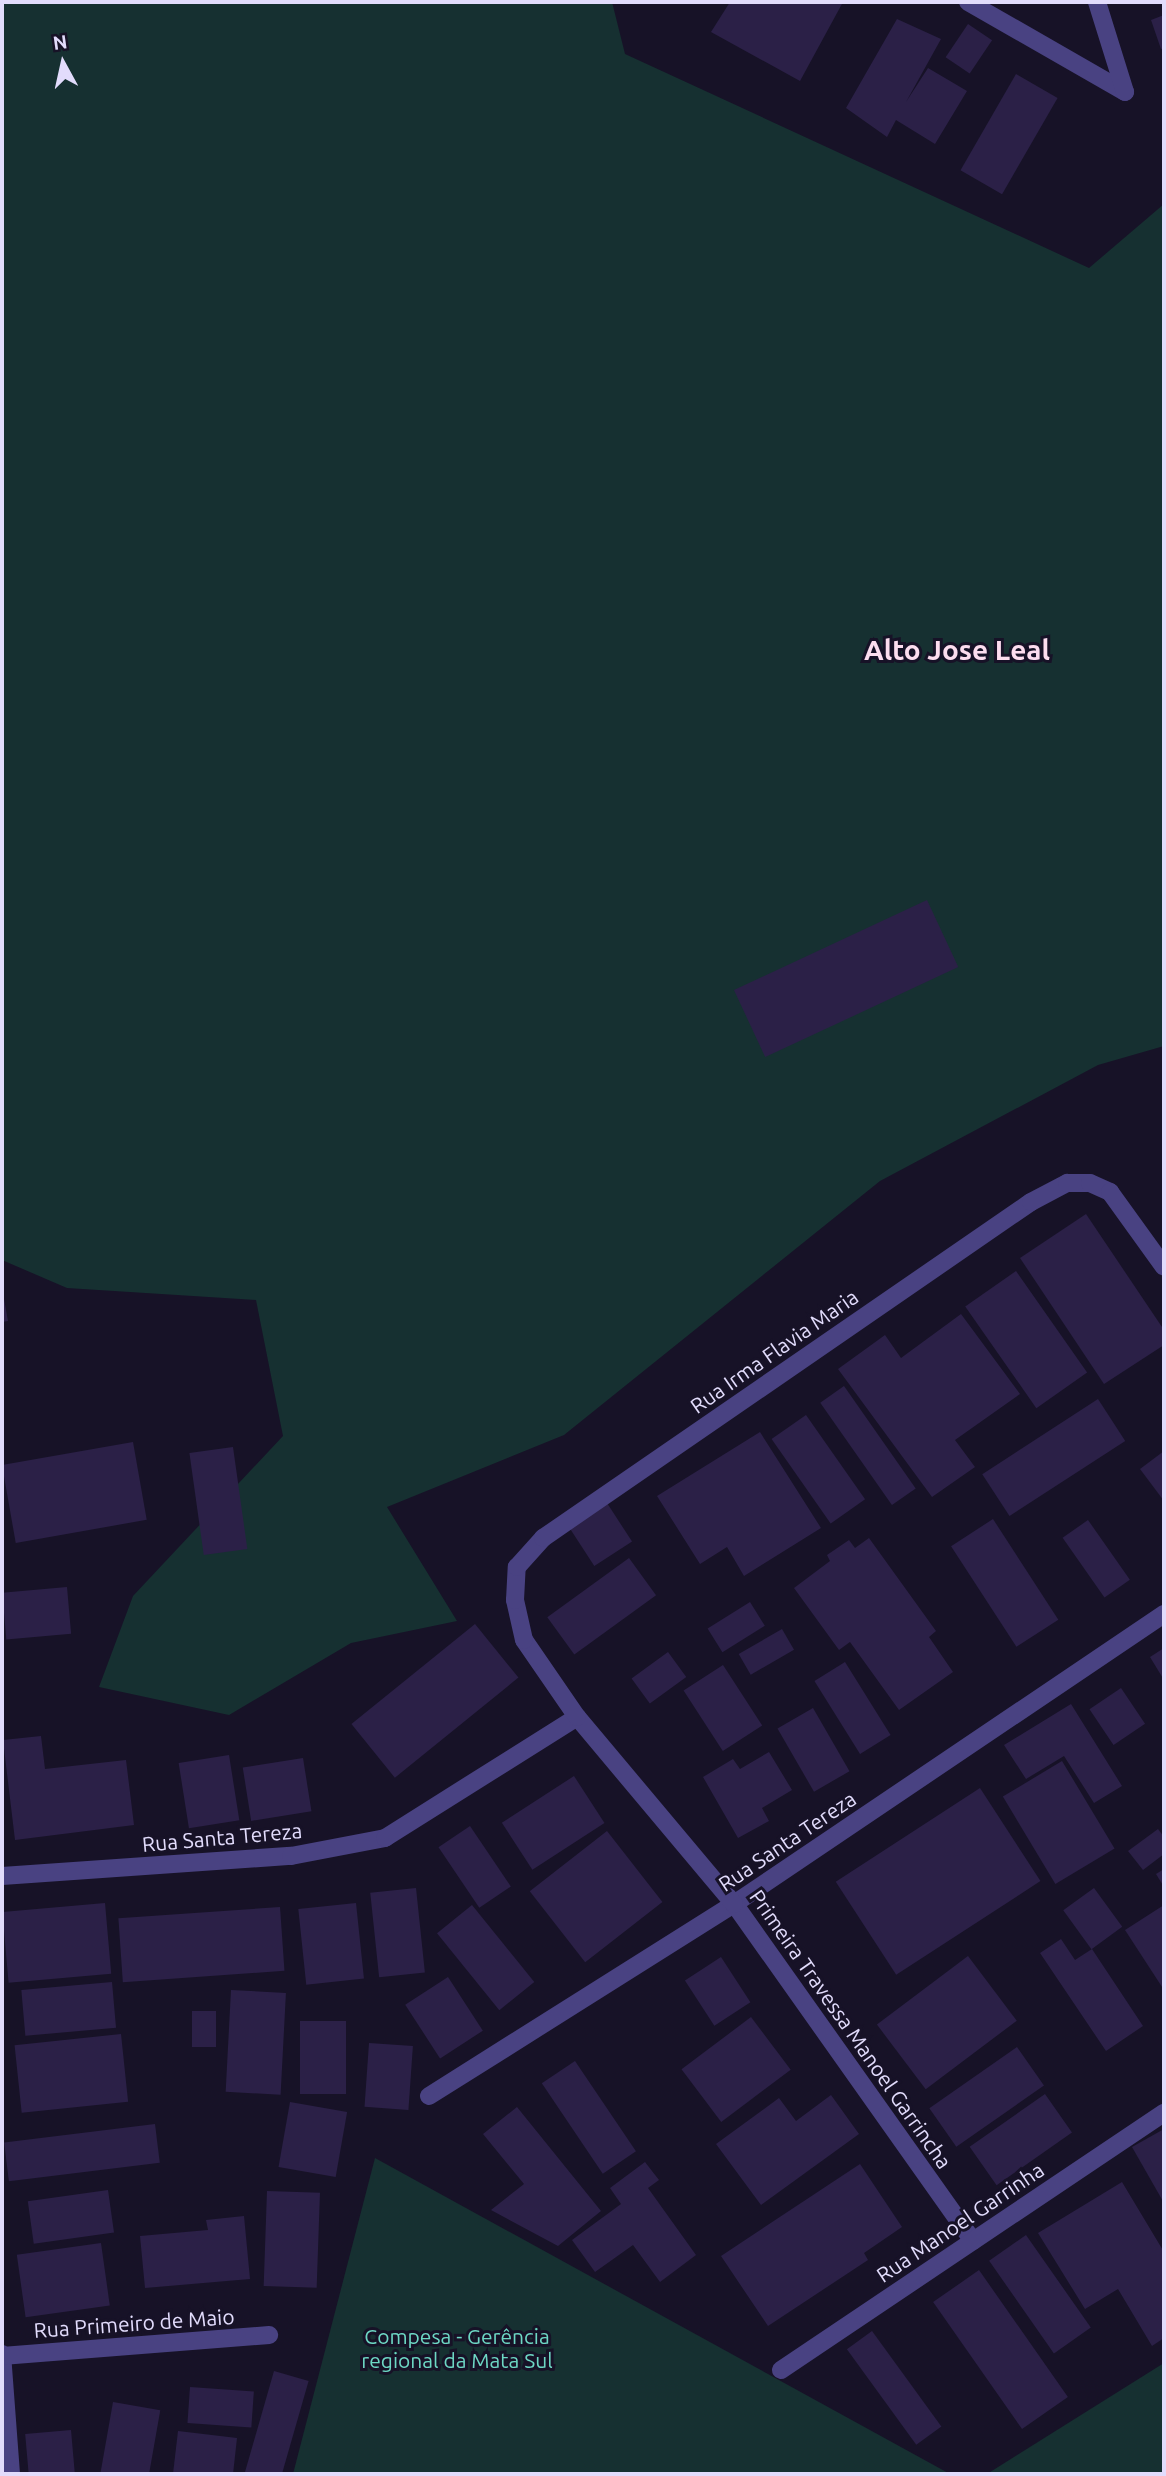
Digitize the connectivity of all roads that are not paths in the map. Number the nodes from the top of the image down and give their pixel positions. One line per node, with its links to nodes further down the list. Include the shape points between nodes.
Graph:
1 (968, 2): 2 (street, via 1125,92)
2 (1097, 2)
3 (1164, 1267): 4 (street, Rua Irma Flavia Maria, via 1110,1192 1090,1183 1067,1183 1031,1202)
4 (543, 1538): 6 (street, Primeira Travessa Manoel Garrincha, via 517,1567 515,1600 524,1640)
5 (1164, 1614): 8 (street, Rua Santa Tereza)
6 (577, 1717): 7 (street, Rua Santa Tereza, via 385,1838 291,1856); 8 (street, Primeira Travessa Manoel Garrincha)
7 (2, 1876)
8 (734, 1904): 9 (street, Rua Santa Tereza); 11 (street, Primeira Travessa Manoel Garrincha)
9 (429, 2096)
10 (1164, 2113): 11 (street, Rua Manoel Garrinha)
11 (973, 2241): 14 (street, Rua Manoel Garrinha)
12 (269, 2335): 13 (street, Rua Primeiro de Maio)
13 (2, 2355): 15 (street)
14 (781, 2370)
15 (11, 2474)

